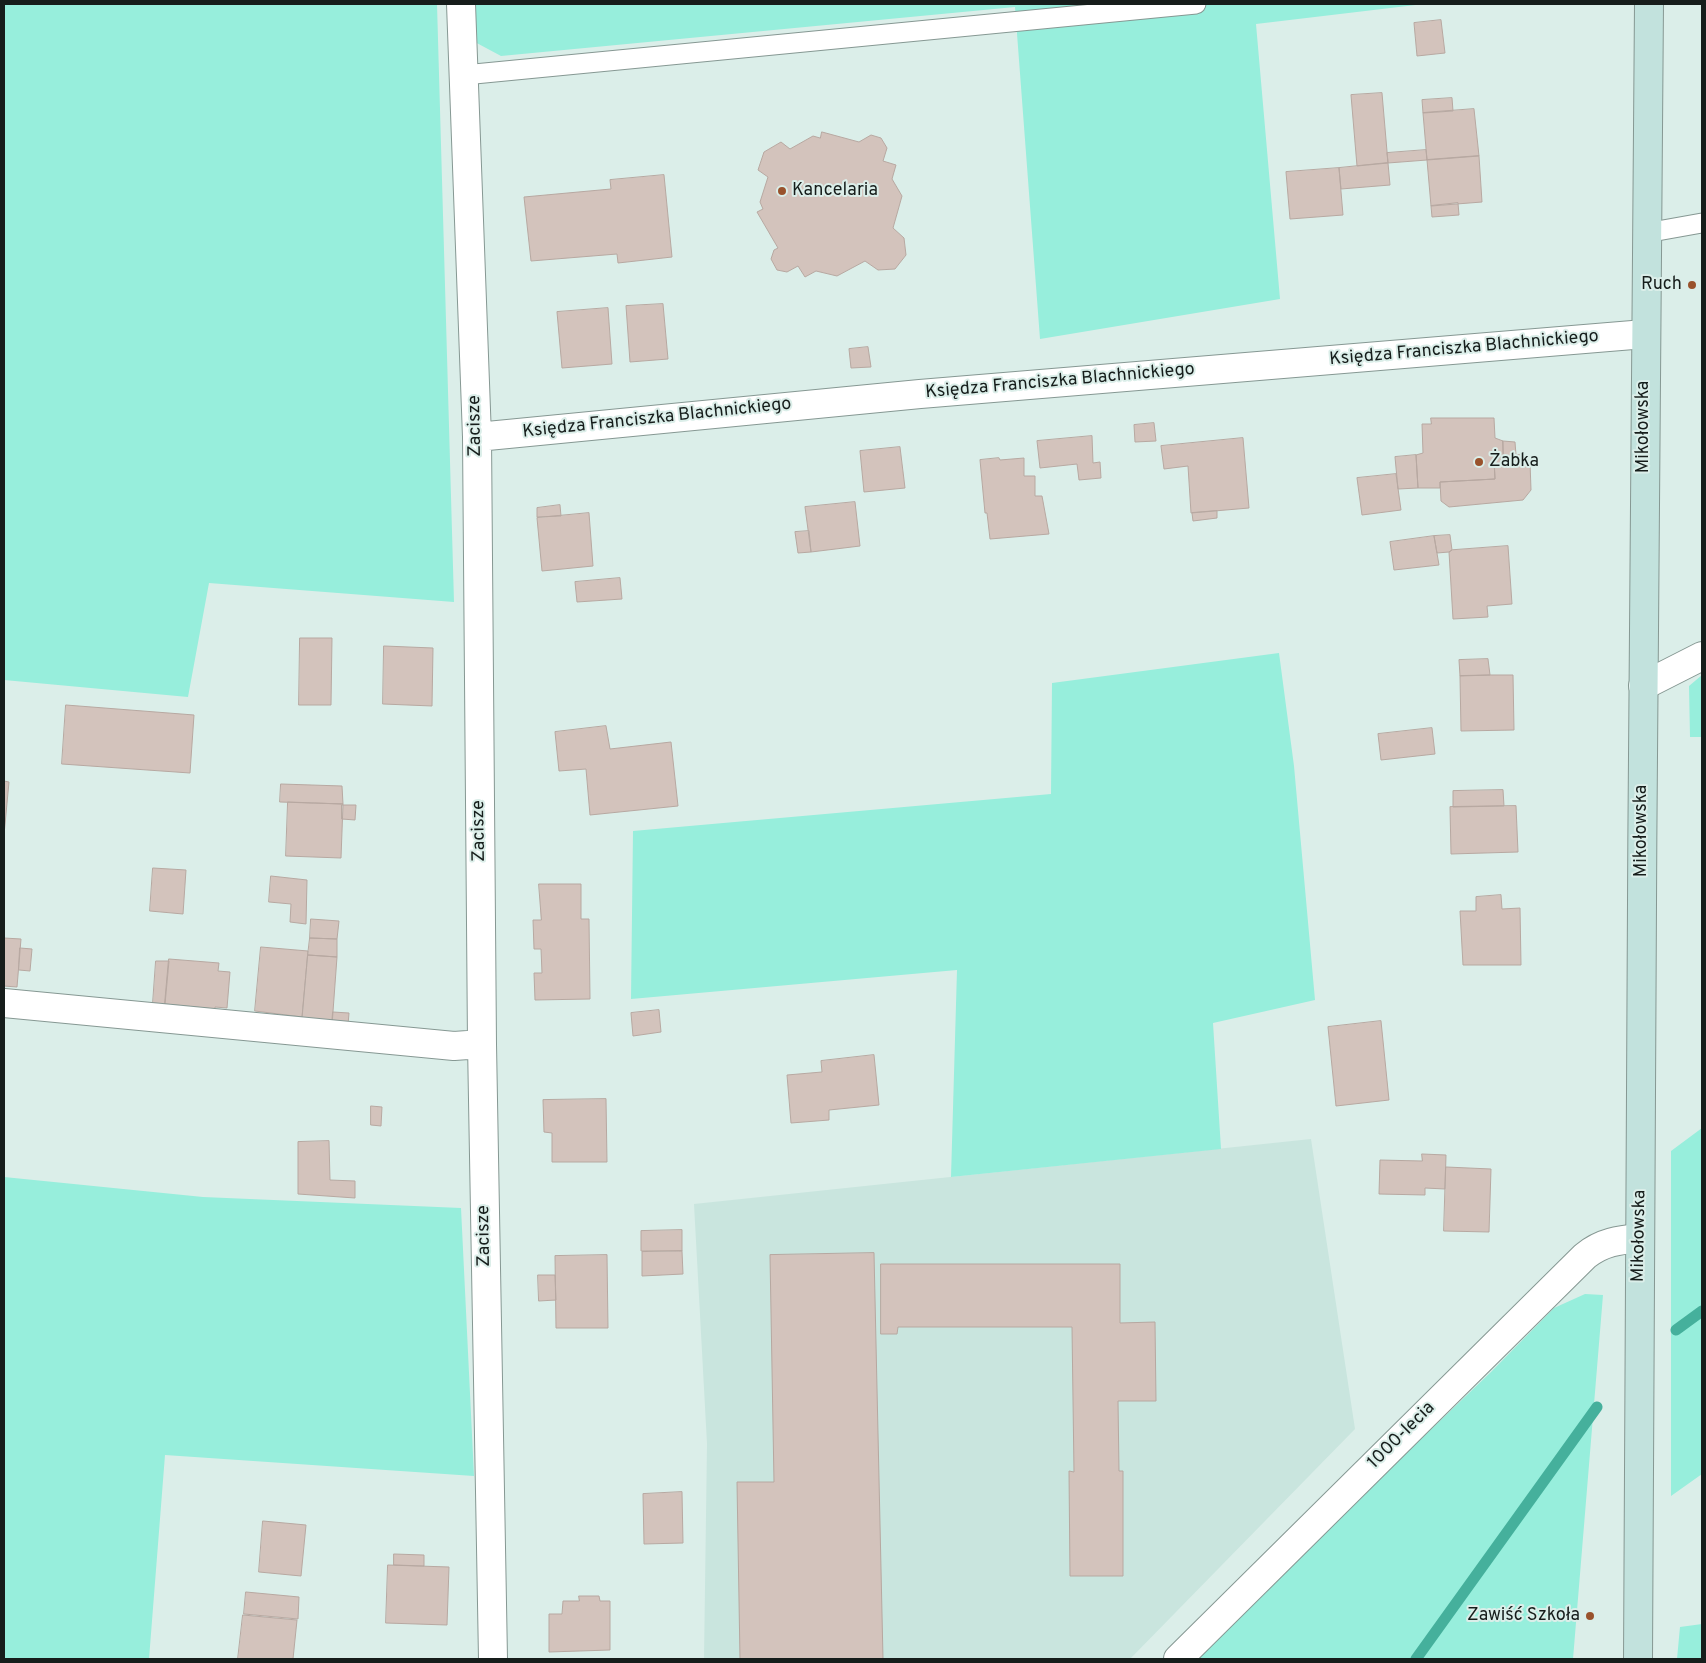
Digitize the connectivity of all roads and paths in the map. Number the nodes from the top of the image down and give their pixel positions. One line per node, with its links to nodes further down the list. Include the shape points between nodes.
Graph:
1 (461, 4): 4 (street, Zacisze)
2 (1196, 4): 4 (lane)
3 (1649, 4): 6 (main road, Mikołowska)
4 (464, 75): 8 (street, Zacisze)
5 (1702, 223): 6 (lane)
6 (1646, 233): 7 (main road, Mikołowska)
7 (1645, 334): 8 (street, Księdza Franciszka Blachnickiego, via 930,393); 10 (main road, Mikołowska)
8 (476, 437): 12 (street, Zacisze)
9 (1702, 656): 10 (street)
10 (1642, 686): 13 (main road, Mikołowska)
11 (4, 1003): 12 (street, via 454,1046)
12 (482, 1044): 14 (street, Zacisze)
13 (1640, 1238): 15 (street, 1000-lecia, via 1616,1240 1585,1256); 16 (main road, Mikołowska)
14 (494, 1659)
15 (1178, 1659)
16 (1638, 1659)

